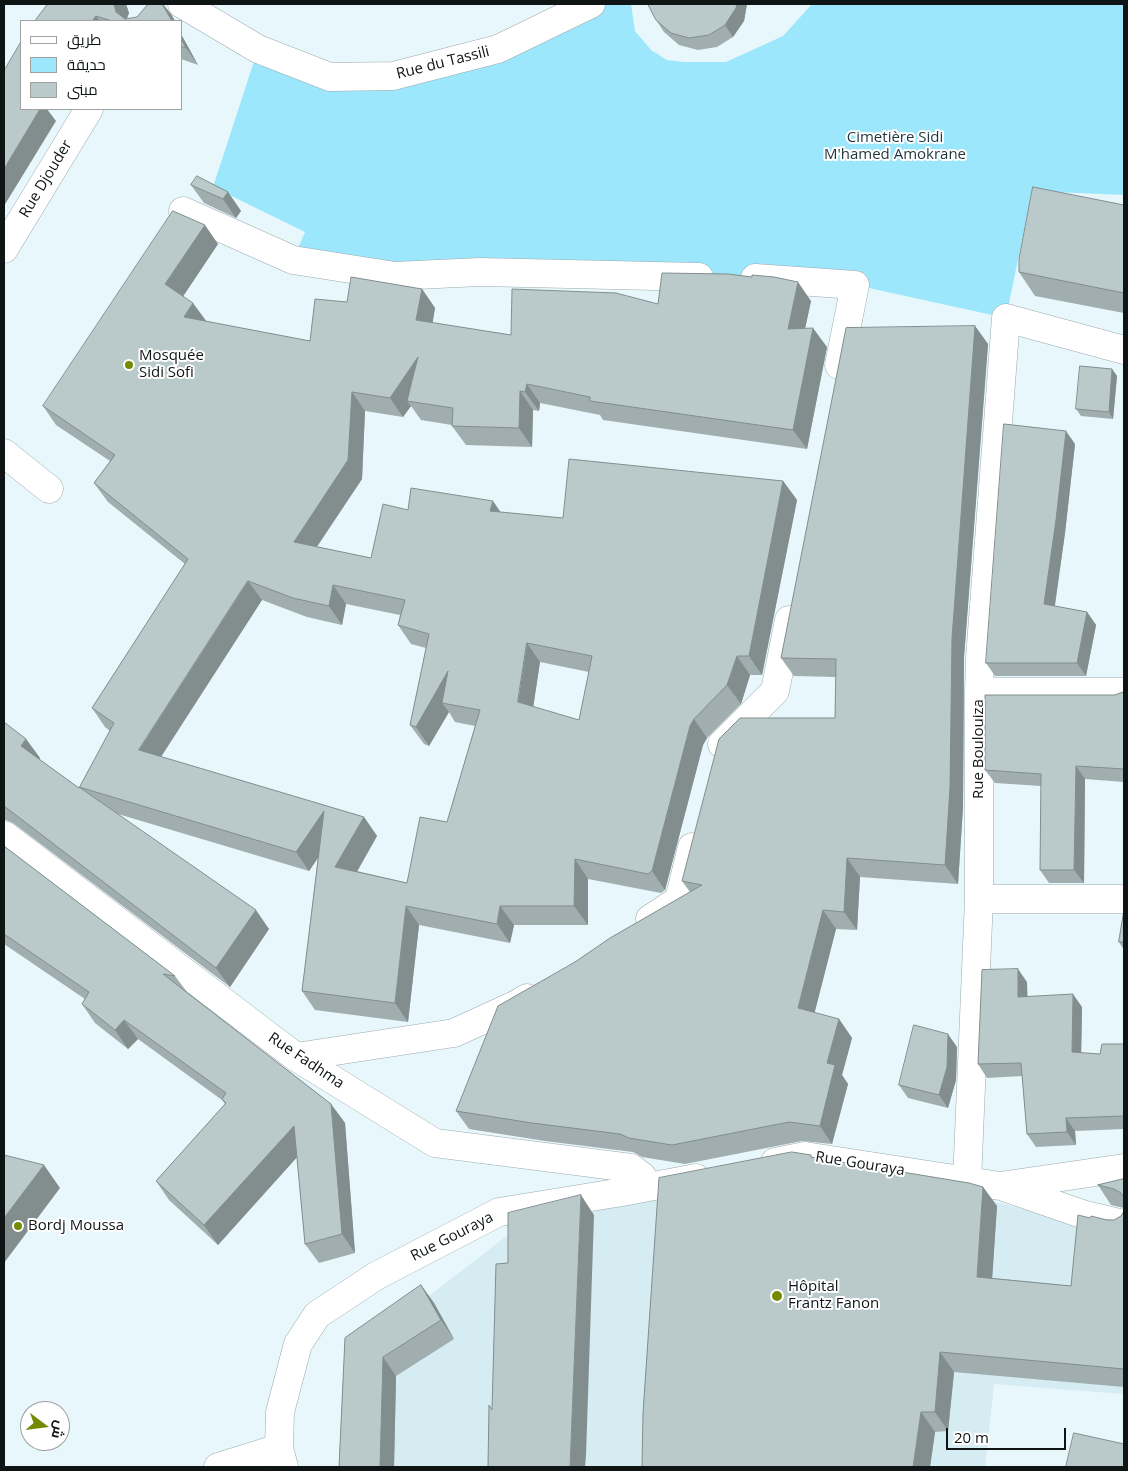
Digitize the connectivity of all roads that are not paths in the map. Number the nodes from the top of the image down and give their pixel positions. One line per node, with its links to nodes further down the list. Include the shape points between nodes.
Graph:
1 (182, 4): 2 (street, Rue du Tassili, via 258,48 330,77 394,76 498,49)
2 (591, 4)
3 (88, 110): 5 (street, Rue Djouder)
4 (183, 211): 7 (street, via 293,260 395,276 480,272 757,278 855,285)
5 (4, 249)
6 (1124, 350): 11 (street, Rue Boulouiza, via 1006,318)
7 (834, 392)
8 (4, 453): 9 (street)
9 (49, 489)
10 (794, 596): 13 (street, via 775,691 718,749)
11 (979, 692): 12 (street); 16 (street, Rue Boulouiza)
12 (1124, 692)
13 (712, 768)
14 (697, 826): 18 (street, via 679,900)
15 (4, 835): 20 (street, Rue Fadhma)
16 (979, 899): 17 (street); 24 (street, Rue Boulouiza)
17 (1124, 899)
18 (630, 933)
19 (548, 986): 20 (street, via 454,1033)
20 (296, 1057): 26 (street, Rue Fadhma, via 435,1143 631,1168 642,1176)
21 (749, 1167): 24 (street, Rue Gouraya, via 805,1156)
22 (1124, 1168): 25 (street, Rue Gouraya)
23 (721, 1172): 26 (street, Rue Gouraya)
24 (967, 1181): 25 (street, Rue Gouraya)
25 (1000, 1186): 27 (street, via 1082,1214)
26 (648, 1188): 28 (street, Rue Gouraya, via 499,1212 376,1276 317,1315 298,1344 280,1412)
27 (1124, 1224)
28 (281, 1458): 29 (street)
29 (218, 1467)

